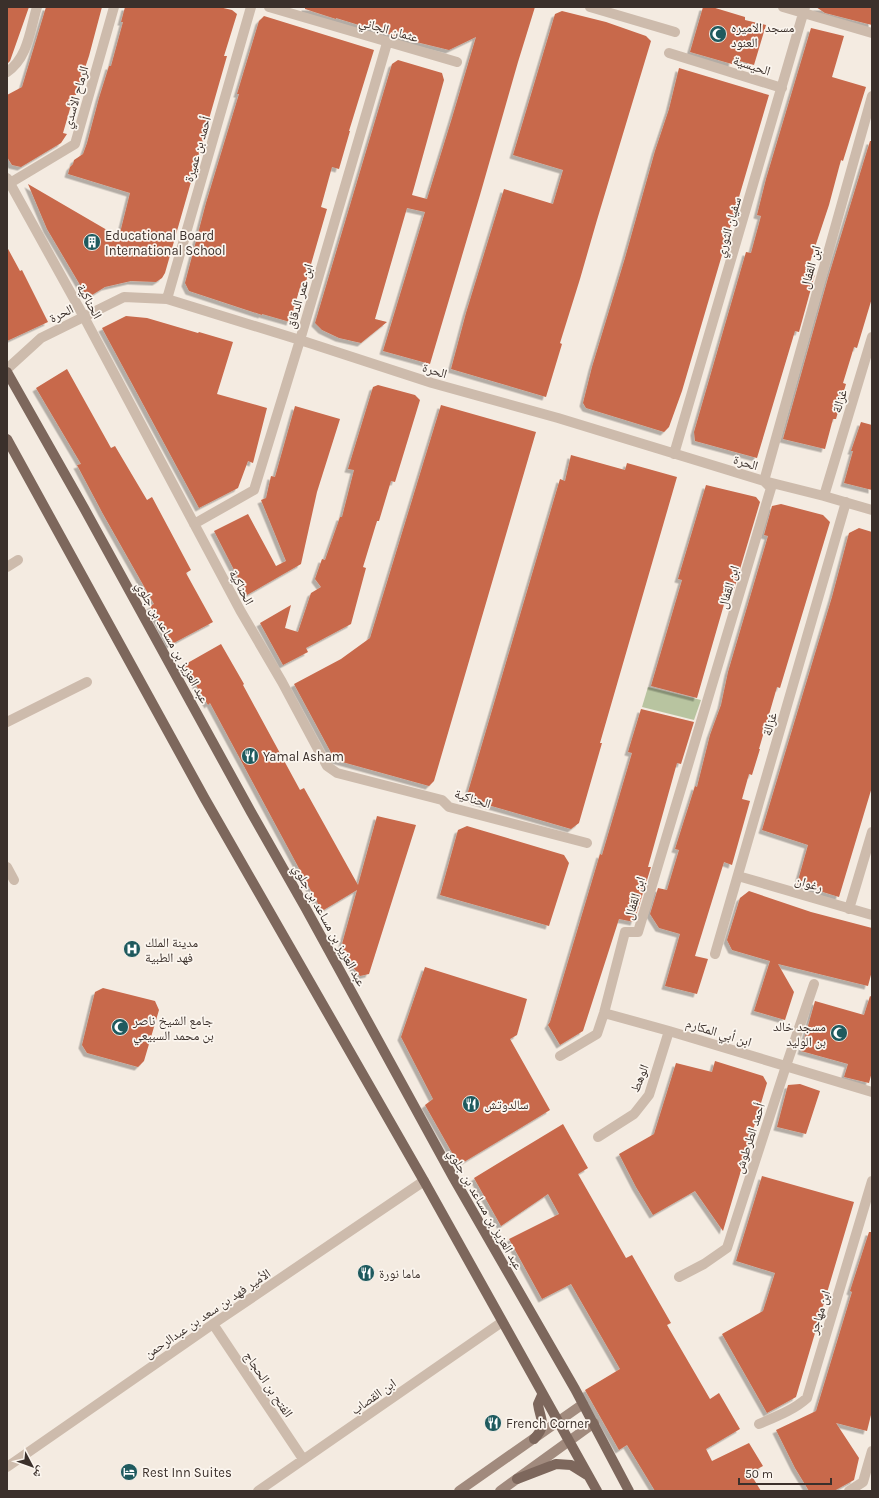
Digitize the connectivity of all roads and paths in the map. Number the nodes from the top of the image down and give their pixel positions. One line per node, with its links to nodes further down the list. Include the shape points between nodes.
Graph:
1 (37, 7): 13 (street, via 24,52)
2 (114, 7): 16 (street, الرماح الأسدي, via 74,144)
3 (251, 7): 17 (street, أحمد بن عميرة)
4 (269, 7): 10 (street, عثمان الجاني)
5 (590, 7): 8 (street)
6 (783, 7): 7 (street)
7 (804, 10): 9 (street); 14 (street, سفيان الثوري)
8 (675, 32)
9 (872, 33)
10 (387, 43): 12 (street, عثمان الجاني); 20 (street, ابن عمر الدقاق)
11 (669, 52): 14 (street, الحيسية)
12 (457, 62)
13 (7, 72)
14 (782, 88): 24 (street, سفيان الثوري)
15 (872, 96): 25 (street, ابن القفال)
16 (8, 181): 18 (street, الحناكية)
17 (168, 299): 18 (street, الحرة, via 124,297); 20 (street, الحرة)
18 (84, 317): 21 (street, الحرة, via 41,338); 29 (street, الحناكية)
19 (872, 337): 26 (street, غزالة)
20 (300, 340): 24 (street, الحرة, via 432,383); 29 (street, ابن عمر الدقاق, via 254,490)
21 (7, 369)
22 (7, 372): 55 (main road, عبد العزيز بن مساعد بن جلوي, via 453,1177)
23 (7, 439): 49 (main road, via 205,798)
24 (674, 454): 25 (street, الحرة)
25 (764, 481): 26 (street, الحرة); 43 (street, ابن القفال, via 771,488 638,932 625,932)
26 (824, 496): 27 (street, الحرة)
27 (846, 502): 28 (street, الحرة); 37 (street, غزالة)
28 (872, 510)
29 (194, 524): 35 (street, الحناكية, via 330,768 337,773 442,800 449,807)
30 (18, 560): 31 (street)
31 (7, 567)
32 (87, 682): 33 (street)
33 (7, 722)
34 (872, 832): 39 (street)
35 (587, 843)
36 (7, 867): 38 (street)
37 (738, 876): 39 (street, رغوان); 41 (street, غزالة)
38 (14, 880)
39 (849, 909): 40 (street, رغوان)
40 (872, 915)
41 (715, 954)
42 (814, 984): 46 (street, أحمد الطرطوش)
43 (604, 1013): 44 (street, ابن أبي المكارم); 45 (street, ابن القفال, via 597,1034)
44 (669, 1031): 46 (street, ابن أبي المكارم); 48 (street, الوهط, via 649,1095 634,1114)
45 (560, 1056)
46 (786, 1066): 47 (street, ابن أبي المكارم); 51 (street, أحمد الطرطوش, via 727,1248)
47 (872, 1092)
48 (598, 1137)
49 (424, 1181): 52 (main road); 53 (street, الأمير فهد بن سعد بن عبدالرحمن)
50 (872, 1182): 58 (street, ابن مهاجر, via 807,1398)
51 (679, 1277)
52 (502, 1322): 54 (main road); 62 (street, ابن القصاب)
53 (213, 1324): 62 (street, الفتح بن الحجاج); 63 (street, الأمير فهد بن سعد بن عبدالرحمن)
54 (542, 1395): 56 (main road); 59 (main road, via 538,1404 542,1422)
55 (583, 1404): 56 (street); 57 (main road, عبد العزيز بن مساعد بن جلوي)
56 (559, 1422): 59 (street); 60 (main road)
57 (594, 1423): 60 (street); 70 (main road, عبد العزيز بن مساعد بن جلوي)
58 (759, 1424)
59 (534, 1439): 68 (street)
60 (569, 1440): 64 (main road); 65 (street)
61 (872, 1451): 71 (street, via 864,1482)
62 (303, 1460): 67 (street, ابن القصاب)
63 (7, 1467)
64 (588, 1476): 65 (main road, via 571,1465 556,1464); 69 (main road)
65 (517, 1479): 66 (street)
66 (506, 1489)
67 (258, 1491)
68 (459, 1491)
69 (597, 1491)
70 (629, 1491)
71 (849, 1491)

